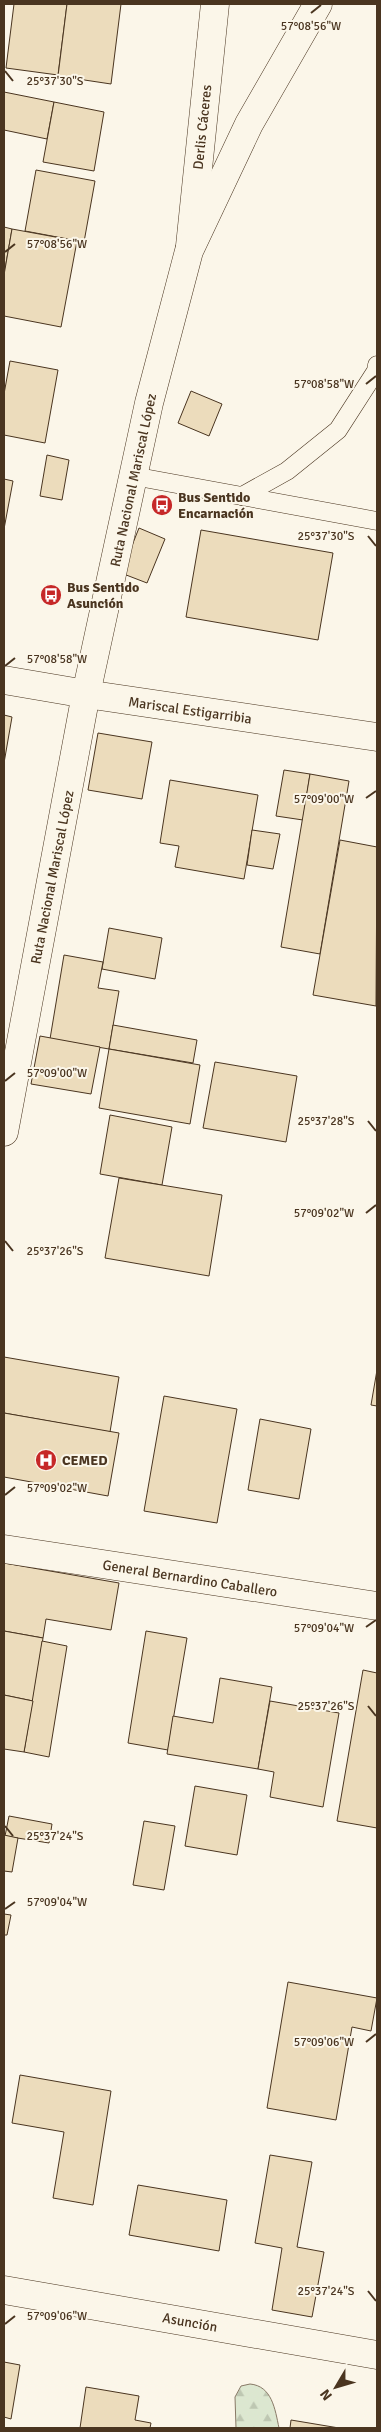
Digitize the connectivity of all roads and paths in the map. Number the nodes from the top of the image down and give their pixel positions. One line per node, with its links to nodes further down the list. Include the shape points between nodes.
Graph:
1 (215, 4): 3 (main road, Derlis Cáceres)
2 (318, 4): 3 (main road, Ruta Nacional Mariscal López, via 250,124)
3 (189, 251): 5 (main road, Ruta Nacional Mariscal López)
4 (377, 365): 6 (lane, via 338,430 288,471)
5 (133, 476): 6 (lane); 9 (main road, Ruta Nacional Mariscal López)
6 (242, 496): 7 (lane)
7 (377, 521)
8 (4, 680): 9 (main road, Mariscal Estigarribia)
9 (86, 694): 10 (main road, Mariscal Estigarribia); 11 (main road, Ruta Nacional Mariscal López)
10 (377, 737)
11 (4, 1132)
12 (4, 1549): 13 (main road, General Bernardino Caballero)
13 (377, 1606)
14 (4, 2290): 15 (main road, Asunción)
15 (377, 2355)

